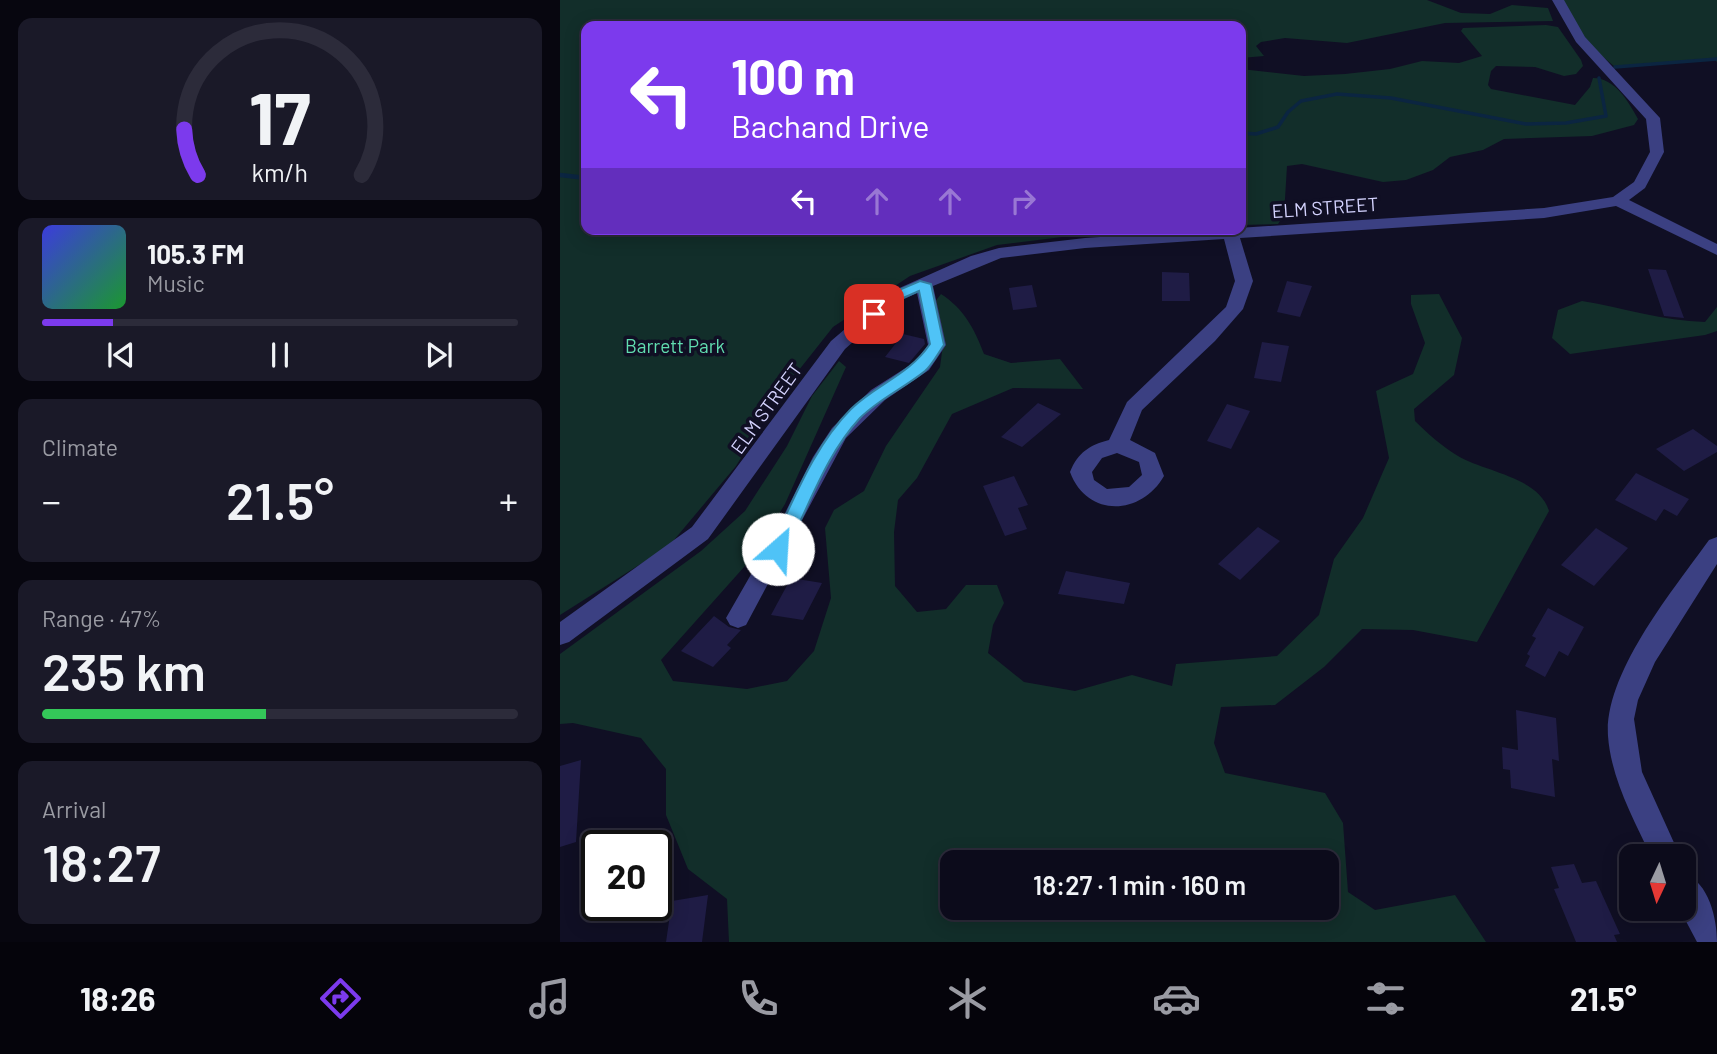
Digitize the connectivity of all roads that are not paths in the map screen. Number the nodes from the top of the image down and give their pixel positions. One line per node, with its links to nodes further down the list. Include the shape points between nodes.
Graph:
1 (1558, 0): 2 (street, via 1580,39 1653,118 1657,152 1640,185)
2 (1618, 201): 3 (street, ELM STREET, via 1544,213); 5 (street)
3 (1246, 234)
4 (1231, 235): 6 (street, ELM STREET, via 999,253); 7 (street, via 1244,281 1234,309 1133,407)
5 (1717, 250)
6 (924, 284): 9 (street, via 937,345 922,366 857,413 839,433); 10 (street, ELM STREET, via 892,298 838,345 700,533)
7 (1117, 446)
8 (1717, 546): 11 (street, via 1675,606 1630,685 1621,719 1639,799)
9 (738, 618)
10 (560, 635)
11 (1660, 844)
12 (1696, 910): 13 (street)
13 (1714, 942)

